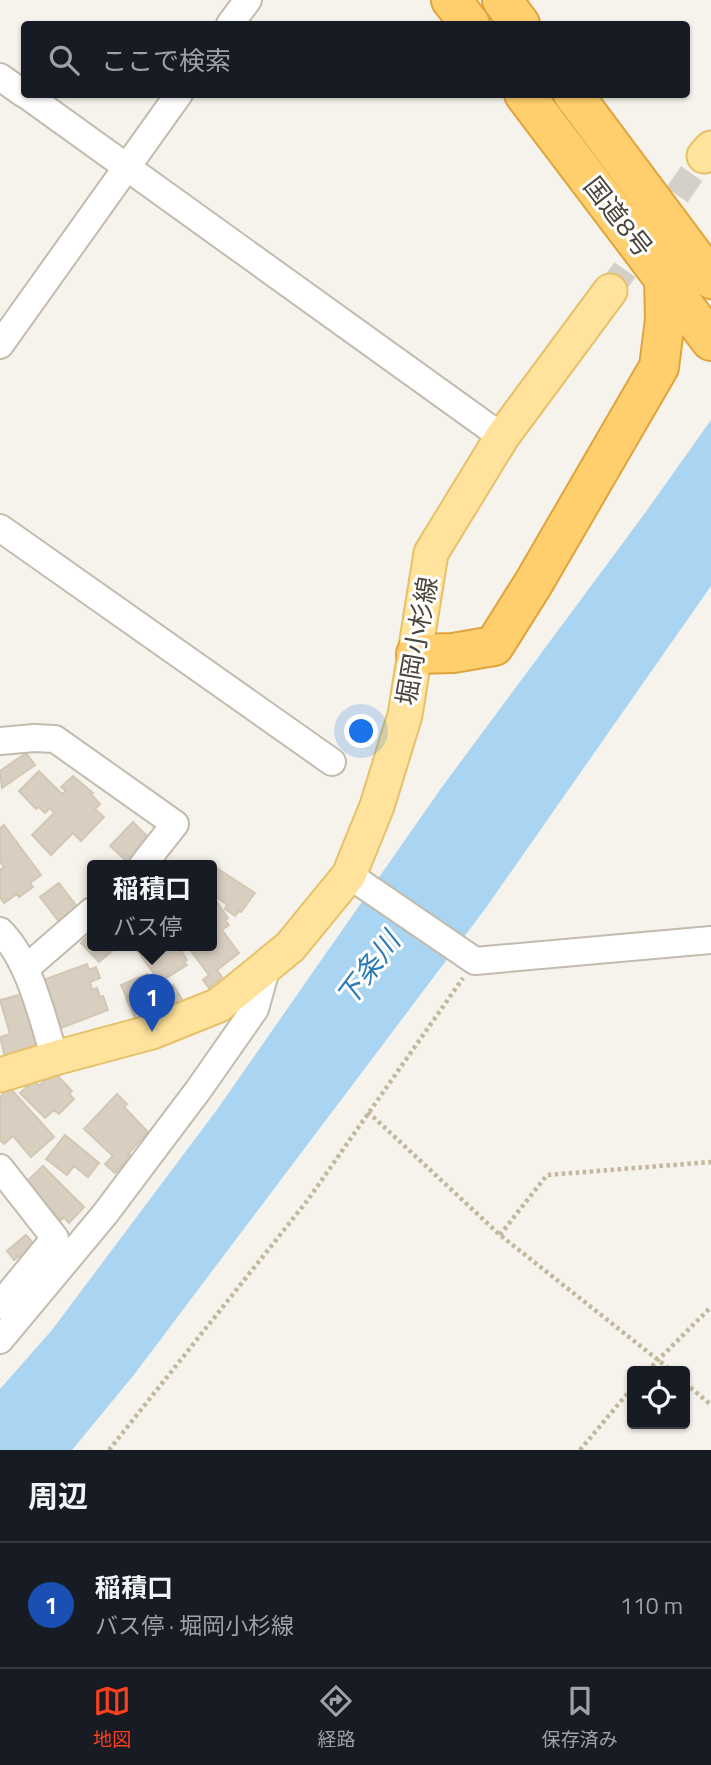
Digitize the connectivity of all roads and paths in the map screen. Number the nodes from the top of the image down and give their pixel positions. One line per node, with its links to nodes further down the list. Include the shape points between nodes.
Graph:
1 (248, 0): 4 (street)
2 (451, 0): 5 (highway)
3 (502, 0): 6 (highway)
4 (232, 21)
5 (468, 21)
6 (518, 21)
7 (0, 77): 8 (street)
8 (21, 91)
9 (31, 98): 13 (street)
10 (176, 98): 13 (street)
11 (527, 98): 16 (highway, 国道8号)
12 (576, 98): 14 (highway, 国道8号)
13 (126, 166): 20 (street); 23 (street)
14 (656, 205): 15 (highway); 17 (highway, 国道8号)
15 (711, 234)
16 (664, 277): 19 (highway, 国道8号); 22 (highway)
17 (711, 279)
18 (610, 291): 23 (main road, 堀岡小杉線)
19 (711, 341)
20 (0, 345)
21 (711, 358): 22 (highway, via 700,356)
22 (659, 367): 25 (highway, via 494,646)
23 (502, 437): 25 (main road, 堀岡小杉線, via 431,554)
24 (0, 528): 27 (street)
25 (416, 654): 29 (main road, 堀岡小杉線, via 405,715 377,806)
26 (0, 741): 28 (street, via 55,739 175,824)
27 (332, 762)
28 (147, 860)
29 (349, 875): 33 (street); 34 (main road, 堀岡小杉線, via 290,947)
30 (87, 916): 35 (street)
31 (0, 931): 35 (street)
32 (711, 940): 33 (street)
33 (475, 961): 38 (path)
34 (267, 966): 36 (main road, 堀岡小杉線, via 219,1004 152,1032); 44 (street, via 255,1009 200,1089 105,1214)
35 (25, 969): 36 (street)
36 (55, 1058): 37 (main road, 堀岡小杉線)
37 (0, 1075)
38 (368, 1112): 41 (path); 51 (path, via 307,1201)
39 (711, 1162): 41 (path, via 547,1175)
40 (0, 1168): 42 (street, via 55,1238)
41 (500, 1235): 45 (path)
42 (0, 1305)
43 (711, 1307): 45 (path)
44 (0, 1340)
45 (657, 1359): 46 (path); 47 (path)
46 (651, 1366)
47 (665, 1366)
48 (690, 1387): 50 (path)
49 (627, 1394): 52 (path)
50 (711, 1405)
51 (109, 1450)
52 (580, 1450)

